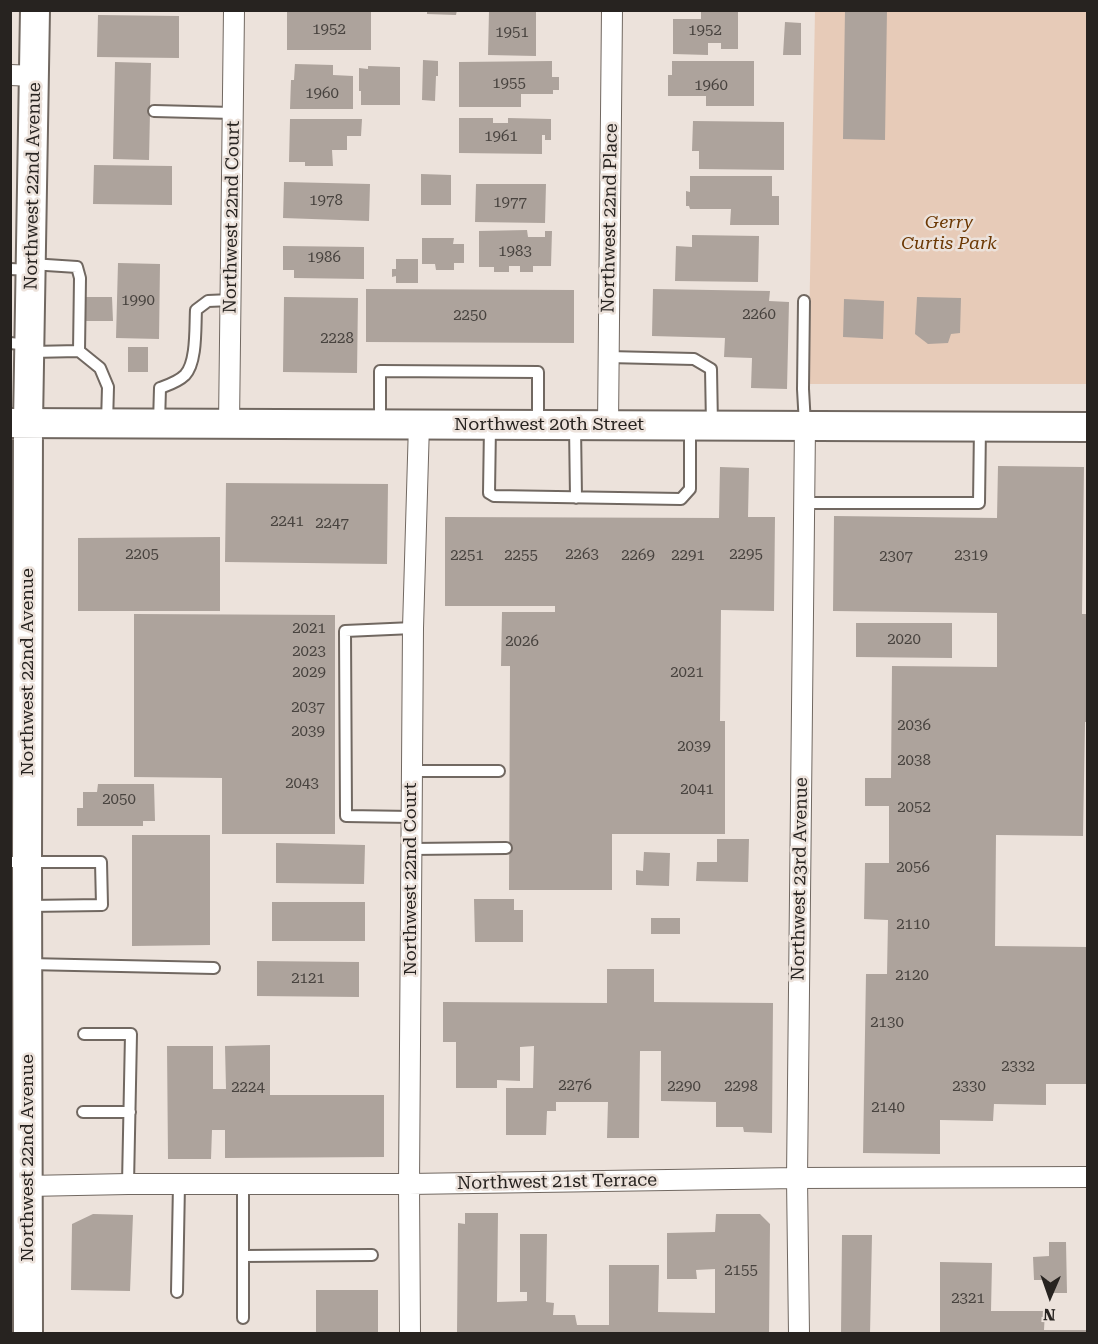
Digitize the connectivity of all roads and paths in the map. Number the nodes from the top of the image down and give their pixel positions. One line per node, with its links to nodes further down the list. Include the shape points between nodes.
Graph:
1 (35, 10): 4 (main road, Northwest 22nd Avenue)
2 (234, 10): 6 (street, Northwest 22nd Court)
3 (612, 10): 12 (street, Northwest 22nd Place)
4 (23, 75): 7 (main road, Northwest 22nd Avenue)
5 (154, 111): 6 (lane)
6 (233, 113): 8 (street, Northwest 22nd Court)
7 (24, 268): 10 (main road, Northwest 22nd Avenue); 11 (lane, via 77,267)
8 (231, 300): 15 (lane, via 208,301 196,310 192,364 177,381 160,388); 16 (street, Northwest 22nd Court)
9 (804, 301): 24 (lane)
10 (23, 347): 11 (lane); 13 (main road, Northwest 22nd Avenue)
11 (79, 351): 14 (lane, via 100,368 108,387)
12 (608, 357): 22 (street, Northwest 22nd Place); 23 (lane, via 694,359 711,369)
13 (20, 423): 14 (main road, Northwest 20th Street); 32 (main road, Northwest 22nd Avenue, via 24,501)
14 (107, 423): 15 (main road, Northwest 20th Street)
15 (159, 424): 16 (main road, Northwest 20th Street)
16 (229, 424): 17 (main road, Northwest 20th Street)
17 (380, 424): 18 (main road, Northwest 20th Street); 20 (lane, via 380,371 538,372)
18 (419, 424): 19 (main road, Northwest 20th Street); 29 (street, Northwest 22nd Court)
19 (490, 424): 20 (main road, Northwest 20th Street); 27 (lane, via 489,492 494,496)
20 (538, 424): 21 (main road, Northwest 20th Street)
21 (575, 424): 22 (main road, Northwest 20th Street); 27 (lane)
22 (608, 425): 23 (main road, Northwest 20th Street)
23 (701, 425): 24 (main road, Northwest 20th Street); 27 (lane, via 690,489 681,499)
24 (805, 425): 25 (main road, Northwest 20th Street); 28 (street, Northwest 23rd Avenue)
25 (980, 427): 26 (main road, Northwest 20th Street); 28 (lane, via 980,503)
26 (1088, 427)
27 (576, 498)
28 (804, 503): 44 (street, Northwest 23rd Avenue)
29 (413, 628): 30 (street, Northwest 22nd Court); 33 (lane, via 345,631 346,816)
30 (412, 771): 31 (lane); 33 (street, Northwest 22nd Court)
31 (499, 771)
32 (19, 804): 36 (main road, Northwest 22nd Avenue)
33 (412, 817): 35 (street, Northwest 22nd Court)
34 (506, 848): 35 (lane)
35 (412, 849): 48 (street, Northwest 22nd Court)
36 (19, 862): 37 (main road, Northwest 22nd Avenue); 37 (lane, via 102,862 102,905)
37 (27, 906): 38 (main road, Northwest 22nd Avenue)
38 (27, 964): 39 (lane); 49 (main road, Northwest 22nd Avenue, via 23,1155)
39 (214, 968)
40 (84, 1034): 42 (lane, via 131,1034)
41 (83, 1112): 42 (lane)
42 (129, 1112): 45 (lane)
43 (1088, 1177): 44 (street, Northwest 21st Terrace)
44 (797, 1178): 48 (street, Northwest 21st Terrace); 56 (street, Northwest 23rd Avenue)
45 (129, 1184): 46 (street, Northwest 21st Terrace); 49 (street, Northwest 21st Terrace)
46 (179, 1184): 47 (street, Northwest 21st Terrace); 52 (lane)
47 (243, 1184): 48 (street, Northwest 21st Terrace); 51 (lane)
48 (409, 1184): 55 (street, Northwest 22nd Court)
49 (27, 1186): 54 (main road, Northwest 22nd Avenue)
50 (372, 1255): 51 (lane)
51 (243, 1256): 53 (lane)
52 (177, 1292)
53 (243, 1318)
54 (28, 1334)
55 (410, 1334)
56 (799, 1334)

